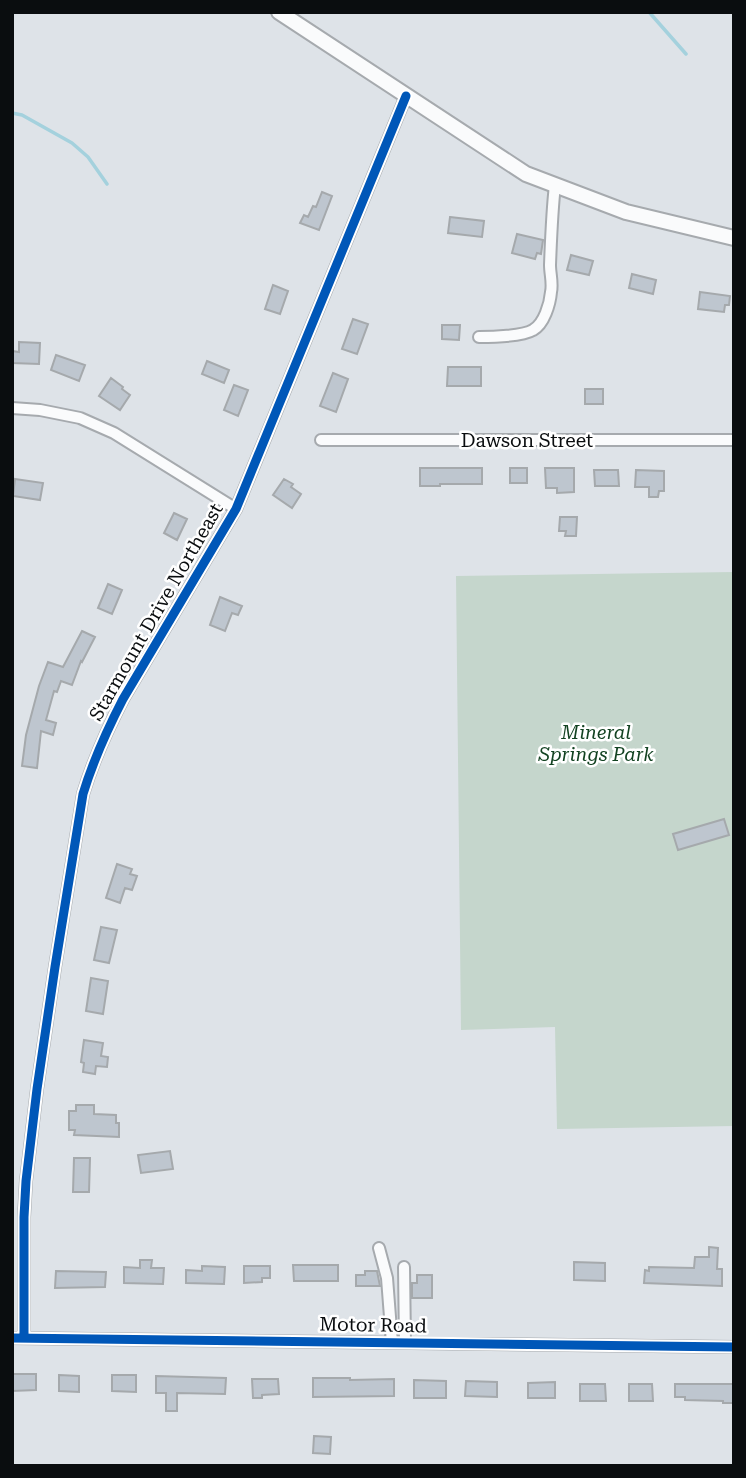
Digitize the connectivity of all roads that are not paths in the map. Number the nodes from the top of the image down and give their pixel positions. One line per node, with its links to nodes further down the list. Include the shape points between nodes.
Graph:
1 (279, 12): 2 (main road)
2 (405, 96): 3 (main road, via 526,173); 9 (street, Starmount Drive Northeast)
3 (555, 185): 4 (main road, via 626,212); 5 (street, via 552,290 541,321 533,330)
4 (734, 238)
5 (480, 337)
6 (12, 408): 9 (street, via 80,418 114,433)
7 (321, 440): 8 (street, Dawson Street)
8 (734, 440)
9 (236, 509): 12 (street, Starmount Drive Northeast, via 123,699 83,794 26,1181)
10 (379, 1248): 13 (street, via 387,1278)
11 (404, 1267): 14 (street)
12 (18, 1338): 13 (street, Motor Road)
13 (392, 1343): 14 (street, Motor Road)
14 (405, 1343): 15 (street, Motor Road)
15 (734, 1347)

